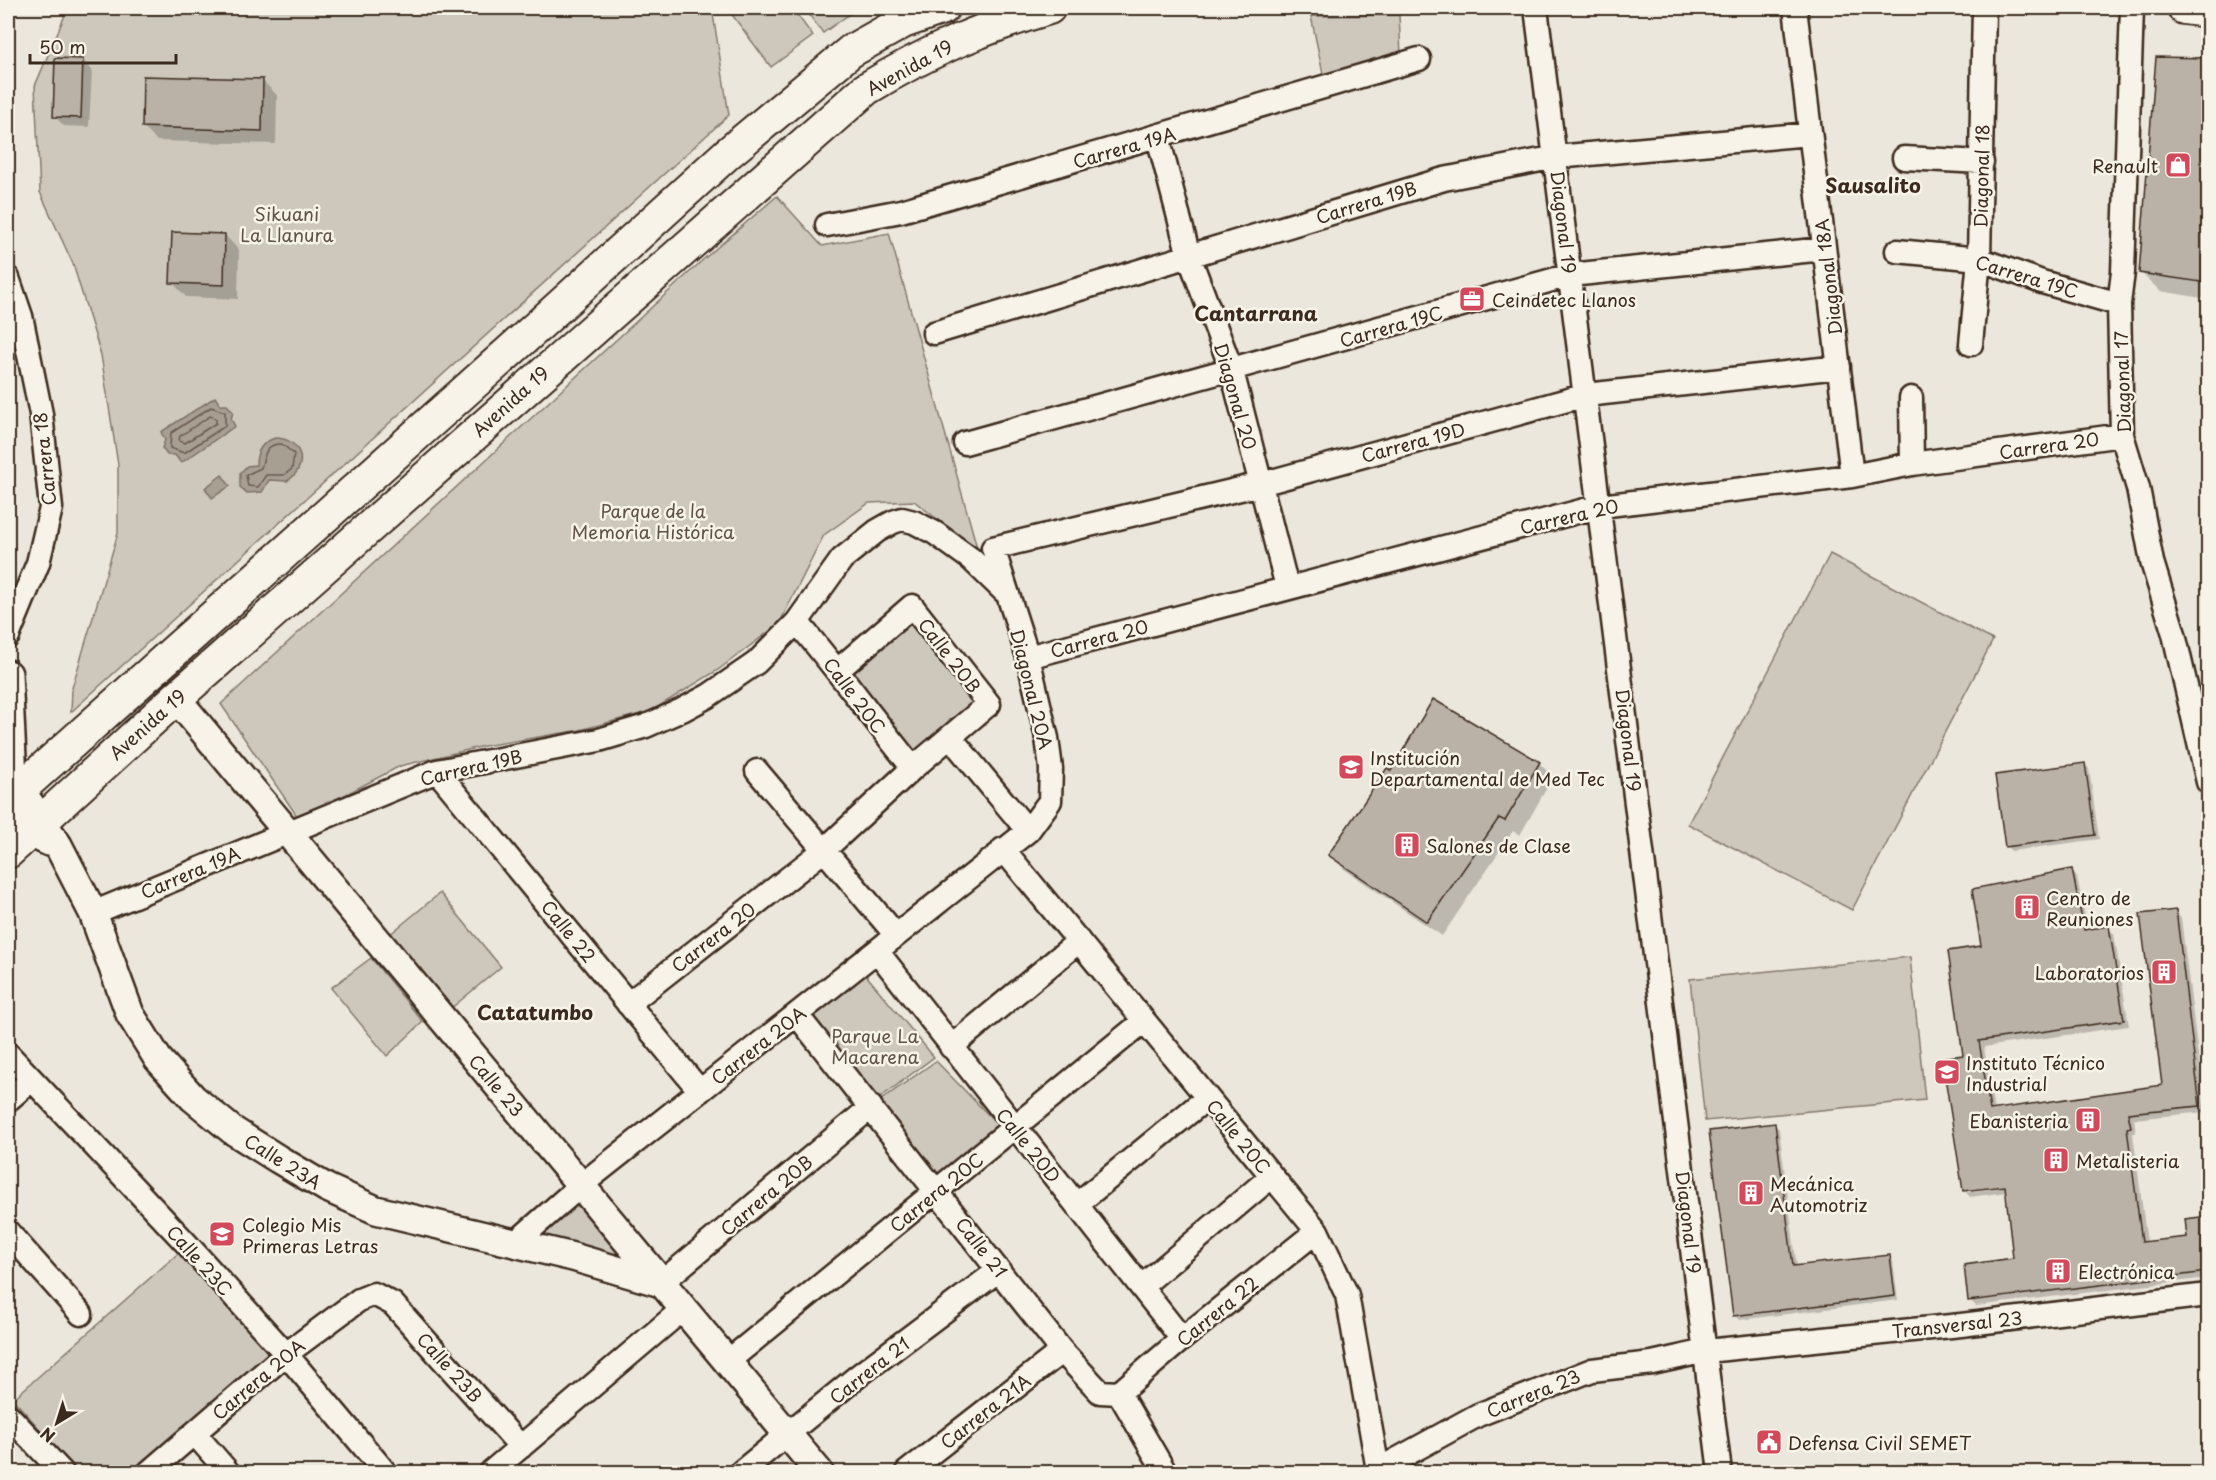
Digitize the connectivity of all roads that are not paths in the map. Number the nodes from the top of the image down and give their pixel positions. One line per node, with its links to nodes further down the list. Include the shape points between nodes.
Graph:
1 (943, 8): 50 (main road, Avenida 19, via 903,22 851,51 727,154)
2 (1049, 8): 43 (main road, Avenida 19, via 981,29 915,59 866,89)
3 (1536, 8): 12 (street, Diagonal 19)
4 (1795, 8): 10 (street, Diagonal 18A)
5 (1984, 8): 14 (street, Diagonal 18)
6 (2132, 8): 22 (street, Diagonal 17)
7 (2184, 8): 8 (main road)
8 (2208, 11)
9 (1419, 59): 11 (street, Carrera 19A)
10 (1810, 134): 12 (street, Carrera 19B); 16 (street, Diagonal 18A)
11 (1158, 137): 15 (street, Carrera 19A, via 901,211); 18 (street, Diagonal 20)
12 (1556, 157): 18 (street, Carrera 19B, via 1444,179); 20 (street, Diagonal 19)
13 (1904, 158): 14 (street)
14 (1982, 162): 19 (street, Diagonal 18)
15 (827, 225)
16 (1824, 249): 20 (street, Carrera 19C); 25 (street, Diagonal 18A)
17 (1897, 251): 19 (street, Carrera 19C)
18 (1189, 256): 23 (street, Carrera 19B); 26 (street, Diagonal 20)
19 (1979, 258): 22 (street, Carrera 19C, via 2042,282); 24 (street, Diagonal 18)
20 (1570, 275): 26 (street, Carrera 19C); 27 (street, Diagonal 19)
21 (8, 278): 39 (street, Carrera 18, via 21,316 41,414 51,508 38,563)
22 (2120, 304): 29 (street, Diagonal 17)
23 (934, 333)
24 (1971, 344)
25 (1839, 367): 27 (street, Carrera 19D); 32 (street, Diagonal 18A)
26 (1232, 371): 30 (street, Carrera 19C); 33 (street, Diagonal 20)
27 (1586, 395): 33 (street, Carrera 19D); 34 (street, Diagonal 19)
28 (1911, 398): 31 (street)
29 (2122, 435): 31 (street, Carrera 20); 49 (street, Diagonal 17)
30 (965, 443)
31 (1912, 464): 32 (street, Carrera 20)
32 (1852, 476): 34 (street, Carrera 20)
33 (1261, 484): 35 (street, Carrera 19D); 36 (street, Diagonal 20)
34 (1600, 506): 36 (street, Carrera 20); 87 (street, Diagonal 19)
35 (993, 548): 37 (street, Diagonal 20A)
36 (1287, 587): 40 (street, Carrera 20)
37 (1005, 592): 38 (street, via 954,545 903,519 877,531 842,559); 40 (street, Diagonal 20A)
38 (797, 622): 41 (street, Calle 20C); 47 (street, Carrera 19B, via 756,663 708,696 655,722 628,732)
39 (8, 636)
40 (1028, 657): 52 (street, Diagonal 20A, via 1051,769 1050,801)
41 (838, 670): 44 (street, Calle 20B, via 912,606); 46 (street, Calle 20C)
42 (8, 674): 50 (street)
43 (176, 698): 51 (street, Calle 23); 53 (main road, Avenida 19)
44 (989, 704): 45 (street, Carrera 20)
45 (951, 738): 46 (street, Carrera 20); 52 (street)
46 (913, 768): 55 (street, Carrera 20)
47 (437, 771): 51 (street, Carrera 19B); 60 (street, Calle 22)
48 (757, 771): 55 (street)
49 (2208, 782)
50 (12, 798): 53 (street)
51 (287, 831): 56 (street, Carrera 19A); 72 (street, Calle 23)
52 (1028, 831): 54 (street, Diagonal 20A)
53 (26, 834): 56 (street, Calle 23A, via 58,845)
54 (1004, 849): 57 (street, Carrera 20A); 58 (street, Calle 20C)
55 (822, 851): 57 (street); 60 (street, Carrera 20)
56 (93, 913): 77 (street, Calle 23A, via 130,1014 158,1059 193,1098 232,1130 327,1188 376,1210)
57 (896, 935): 59 (street, Carrera 20A)
58 (1078, 941): 62 (street, Calle 20C); 63 (street)
59 (877, 951): 61 (street, Carrera 20A); 63 (street, Calle 20D)
60 (628, 1004): 66 (street, Calle 22)
61 (796, 1015): 66 (street, Carrera 20A); 69 (street, Calle 21)
62 (1144, 1021): 67 (street, Calle 20C); 70 (street, Carrera 20C)
63 (951, 1047): 70 (street, Calle 20D)
64 (8, 1054): 65 (street, Calle 23C)
65 (31, 1080): 68 (street); 88 (street, Calle 23C)
66 (700, 1090): 72 (street, Carrera 20A)
67 (1207, 1098): 71 (street, Calle 20C); 74 (street)
68 (8, 1100)
69 (871, 1107): 73 (street, Calle 21); 79 (street, Carrera 20B)
70 (1014, 1128): 73 (street, Carrera 20C); 74 (street, Calle 20D)
71 (1272, 1176): 75 (street, Calle 20C); 80 (street)
72 (580, 1185): 77 (street, Carrera 20A); 79 (street, Calle 23)
73 (939, 1191): 78 (street, Calle 21); 89 (street, Carrera 20C)
74 (1077, 1204): 80 (street, Calle 20D)
75 (1317, 1231): 85 (street, Carrera 22); 96 (street, Calle 20C, via 1347,1295)
76 (8, 1232): 84 (street)
77 (514, 1244): 79 (street, Calle 23A)
78 (999, 1270): 86 (street, Calle 21); 93 (street, Carrera 21)
79 (661, 1283): 83 (street, Calle 23)
80 (1142, 1286): 85 (street, Calle 20D)
81 (374, 1294): 88 (street, Carrera 20A, via 359,1300); 94 (street, Calle 23B, via 393,1304)
82 (2208, 1294): 87 (street, Transversal 23)
83 (683, 1309): 89 (street, Calle 23); 94 (street)
84 (81, 1314)
85 (1182, 1339): 90 (street, Carrera 22)
86 (1062, 1351): 90 (street, Calle 21, via 1100,1392); 104 (street, Carrera 21A)
87 (1706, 1351): 95 (street, Carrera 23, via 1592,1371 1553,1384 1478,1415); 106 (street, Diagonal 19)
88 (285, 1354): 92 (street, Carrera 20A); 100 (street, Calle 23C)
89 (727, 1362): 93 (street, Calle 23)
90 (1119, 1393): 105 (street)
91 (12, 1430): 97 (street)
92 (195, 1434): 98 (street, Carrera 20A); 99 (street)
93 (788, 1434): 102 (street, Carrera 21); 103 (street, Calle 23)
94 (520, 1446): 101 (street)
95 (1406, 1464): 96 (street, Carrera 23)
96 (1376, 1471)
97 (62, 1473)
98 (148, 1473)
99 (228, 1473)
100 (385, 1473)
101 (491, 1473)
102 (741, 1473)
103 (819, 1473)
104 (907, 1473)
105 (1165, 1473)
106 (1720, 1473)

